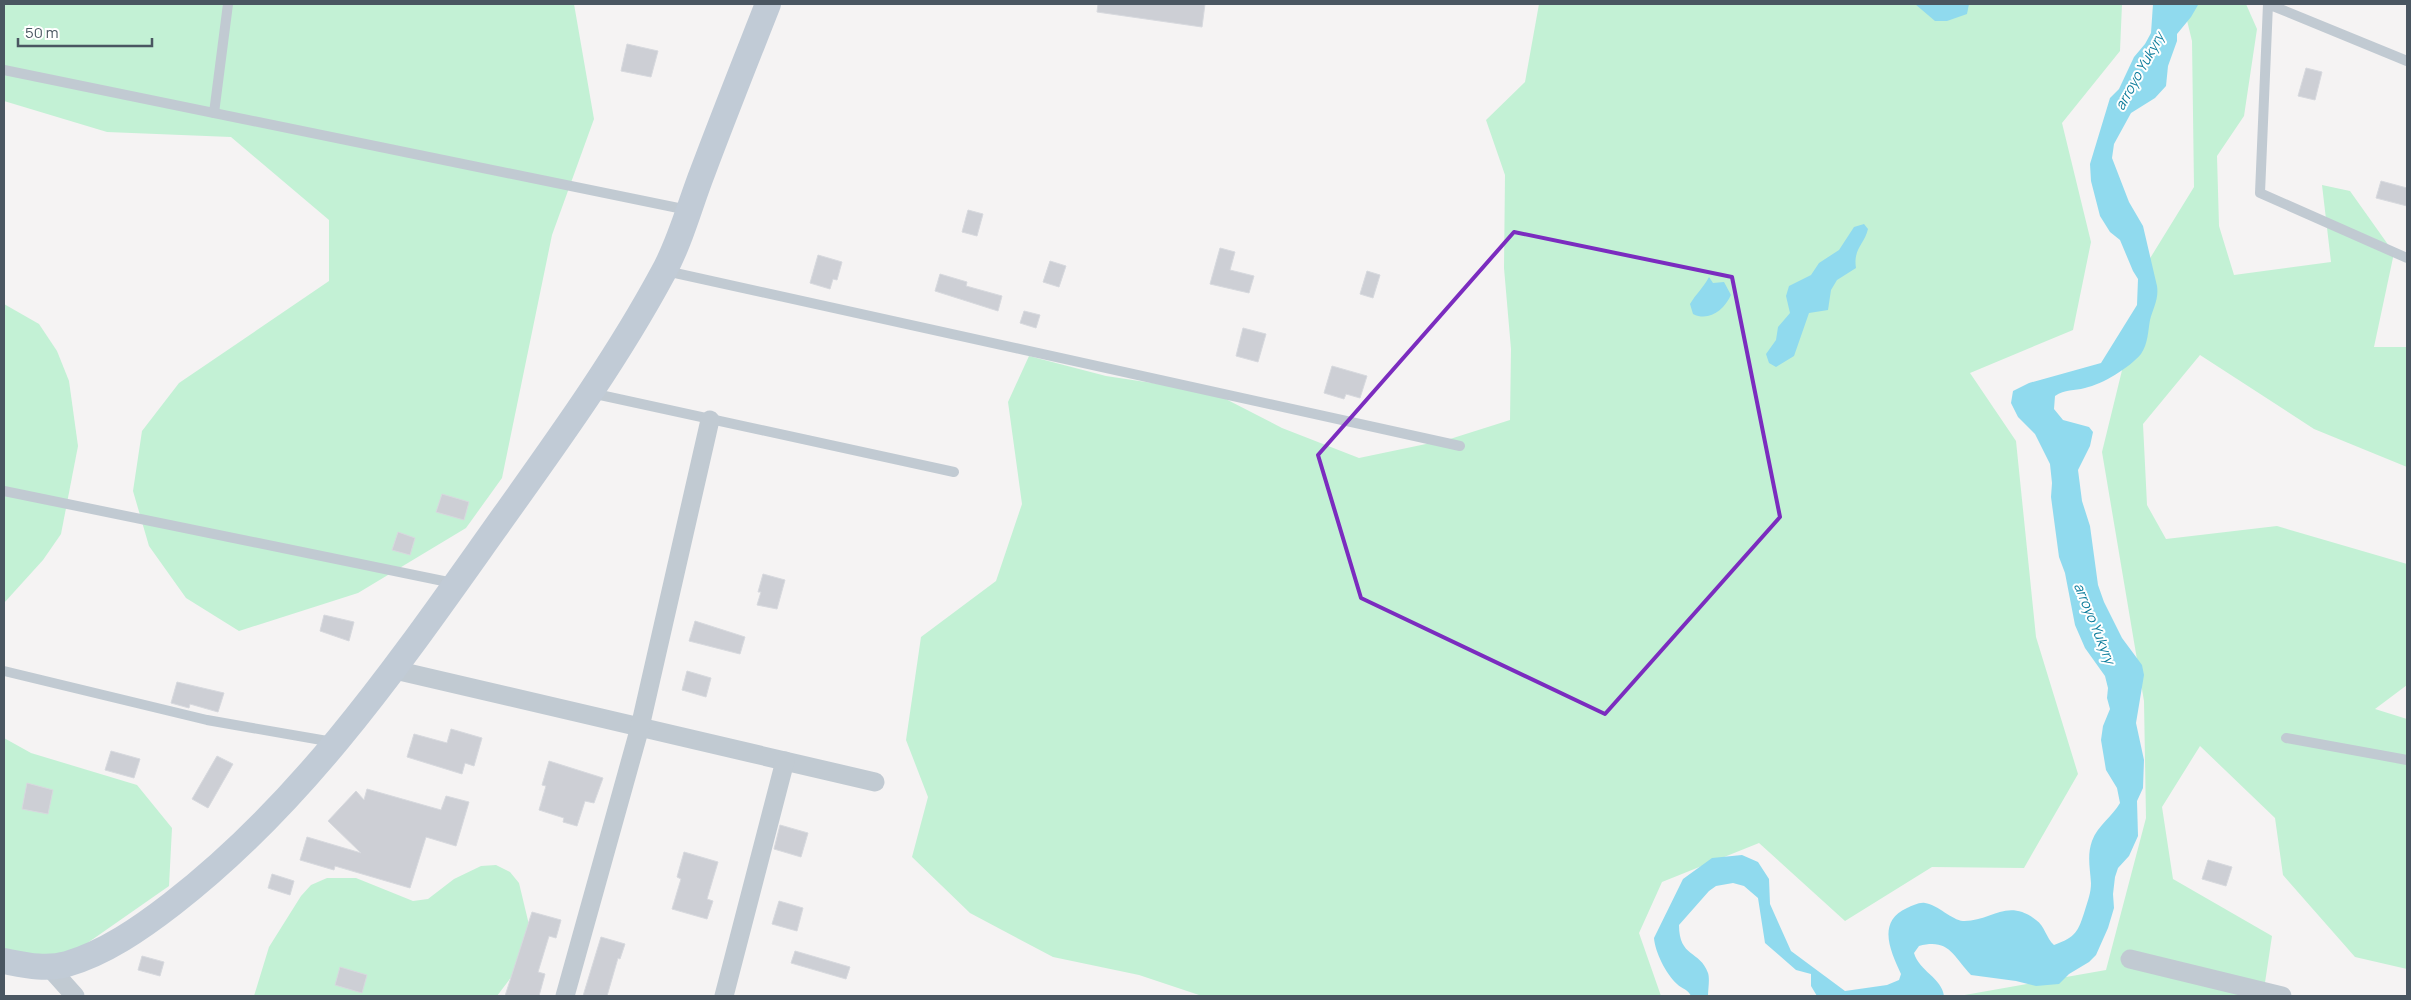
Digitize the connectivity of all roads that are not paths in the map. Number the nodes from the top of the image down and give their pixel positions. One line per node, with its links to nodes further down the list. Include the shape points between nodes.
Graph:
1 (228, 4): 5 (lane)
2 (762, 7): 6 (street)
3 (2407, 61): 7 (lane, via 2268,4 2260,193)
4 (4, 70): 5 (lane)
5 (214, 113): 6 (lane)
6 (688, 210): 8 (street)
7 (2407, 258)
8 (665, 270): 9 (street); 11 (lane)
9 (591, 393): 10 (lane); 14 (street)
10 (710, 420): 12 (lane); 17 (street)
11 (1460, 446)
12 (954, 472)
13 (4, 490): 14 (lane)
14 (456, 583): 15 (street)
15 (395, 670): 17 (street); 19 (street)
16 (4, 671): 19 (lane, via 207,720)
17 (640, 727): 21 (street); 27 (street)
18 (2286, 738): 20 (lane)
19 (338, 742): 25 (street, via 256,831 144,926 69,964)
20 (2407, 760)
21 (785, 761): 22 (street); 28 (street)
22 (875, 782)
23 (2130, 959): 29 (street)
24 (4, 961): 25 (street)
25 (49, 967): 26 (street)
26 (75, 996)
27 (565, 996)
28 (724, 996)
29 (2282, 996)

